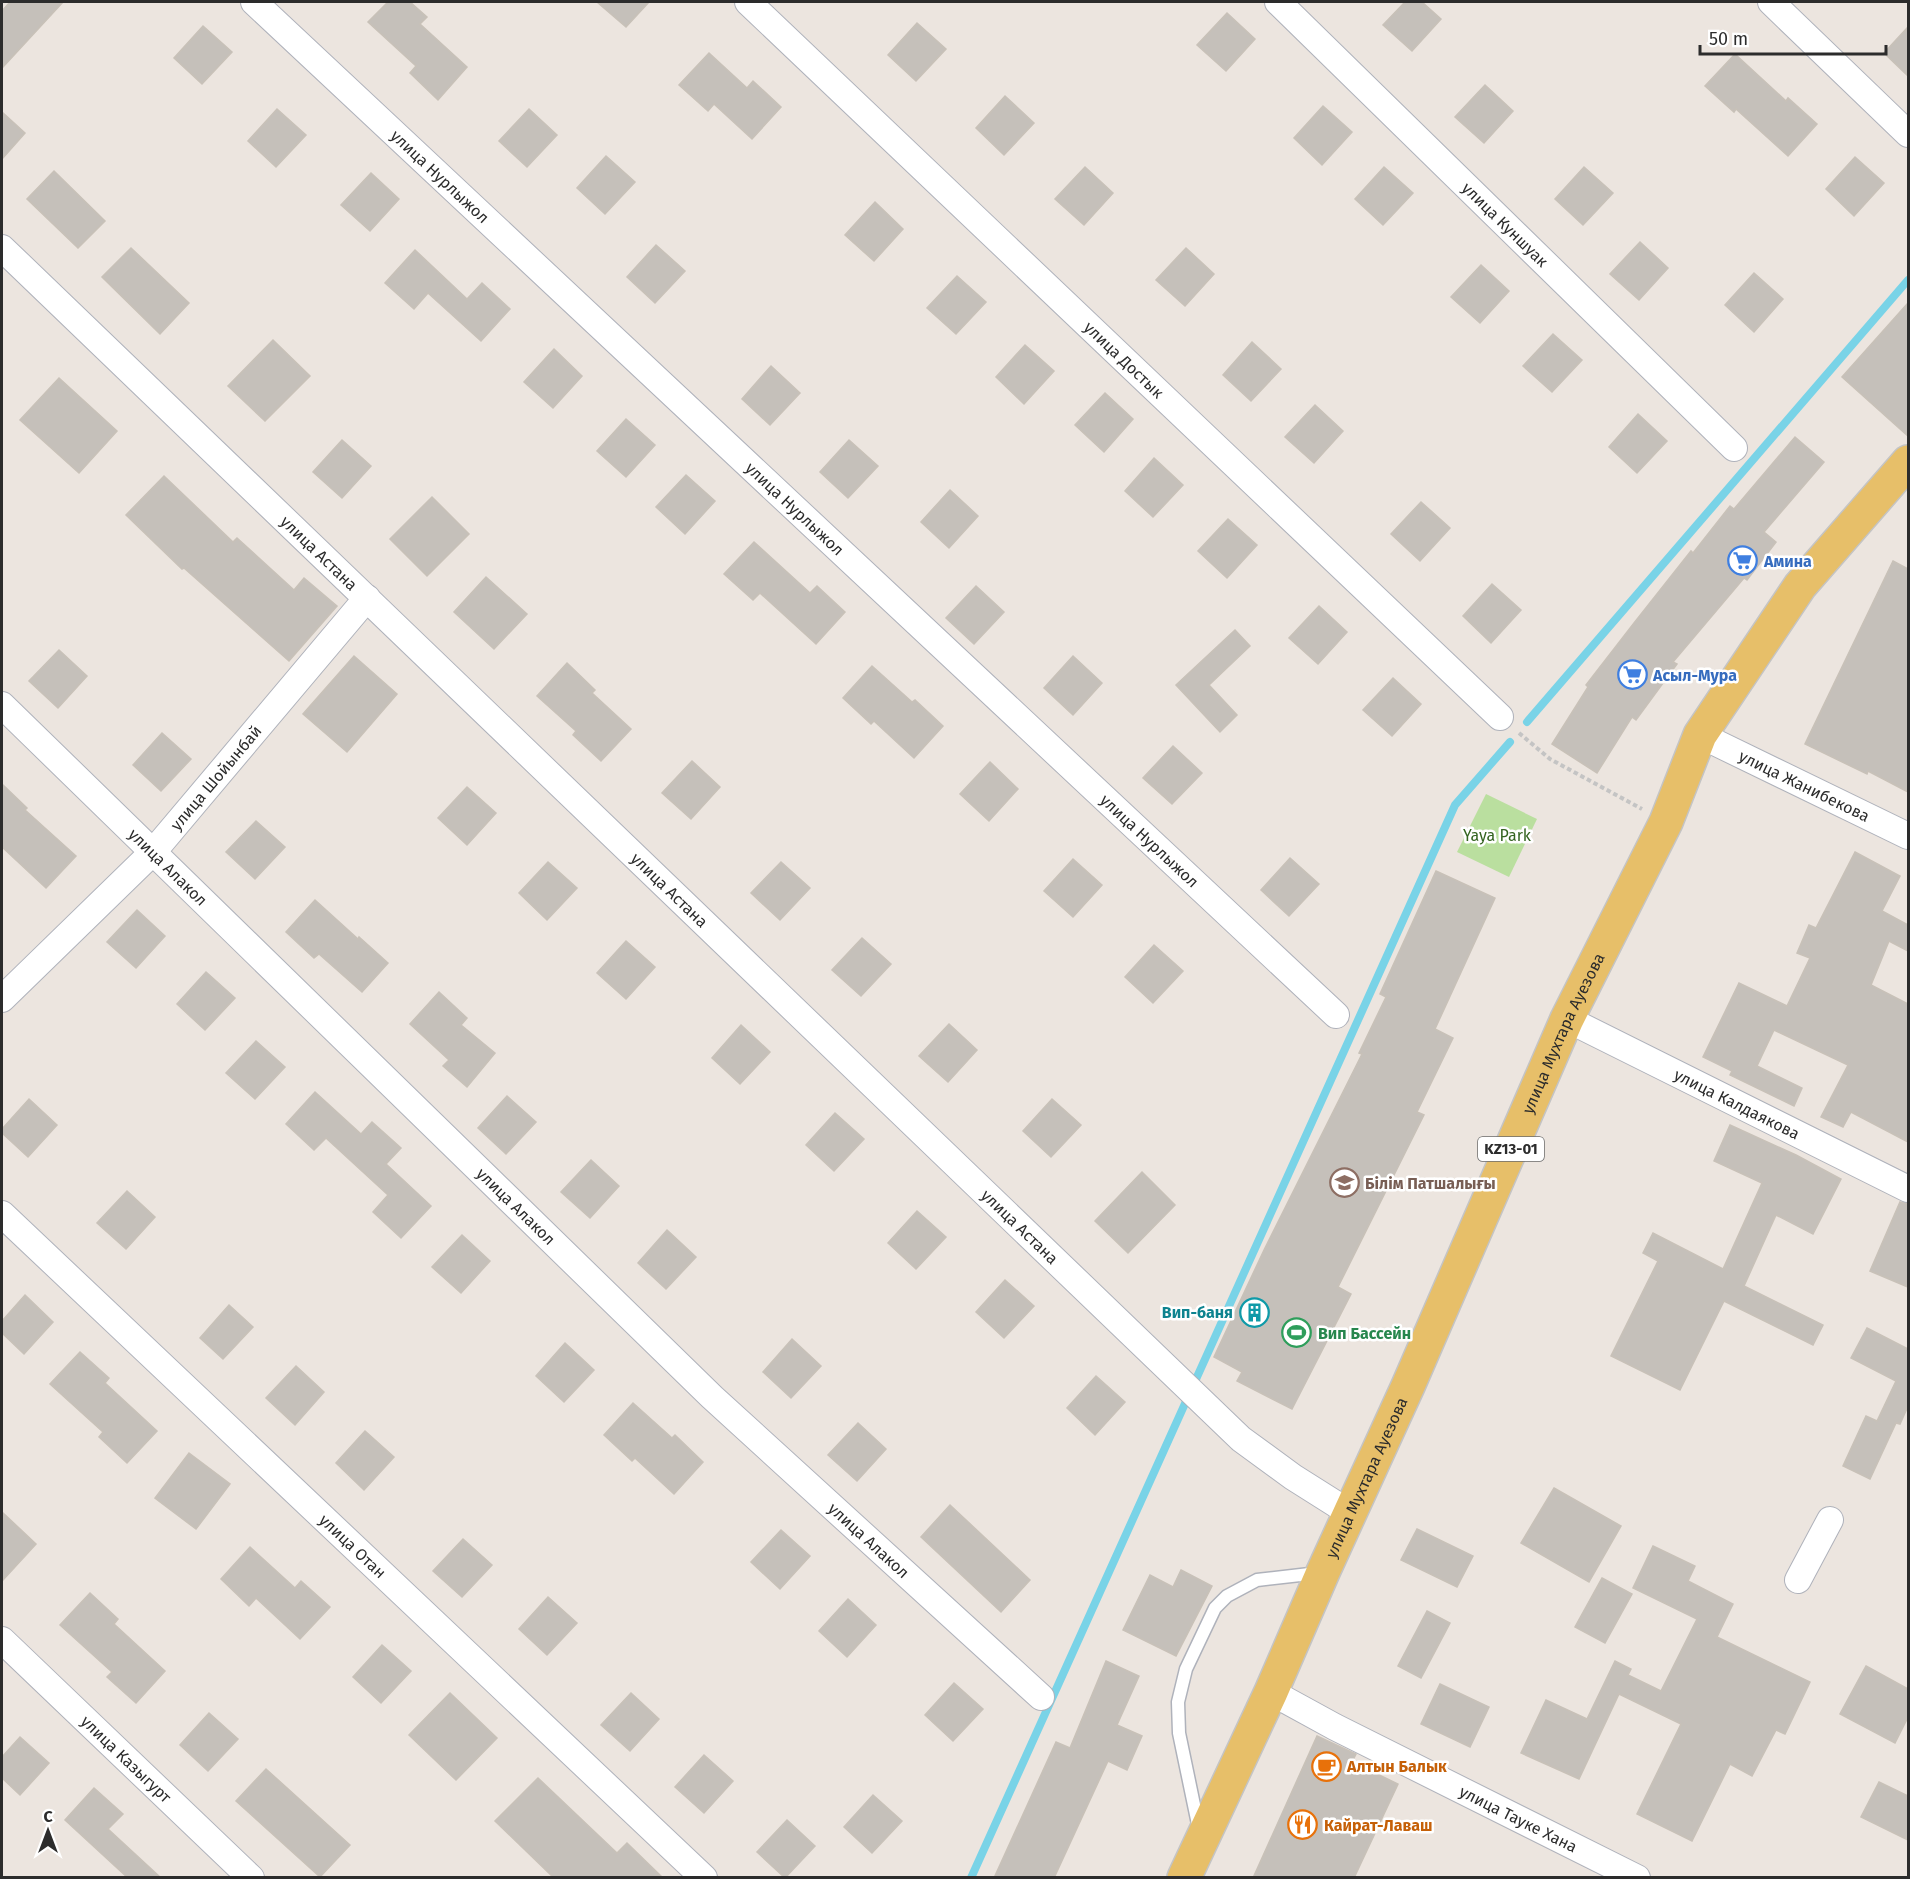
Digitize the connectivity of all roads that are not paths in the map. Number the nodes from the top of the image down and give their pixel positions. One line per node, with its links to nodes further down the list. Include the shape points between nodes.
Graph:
1 (254, 2): 16 (street, улица Нурлыжол)
2 (748, 2): 11 (street, улица Достык)
3 (1278, 2): 7 (street, улица Куншуак)
4 (1771, 2): 5 (street)
5 (1908, 134)
6 (2, 248): 9 (street, улица Астана)
7 (1734, 447)
8 (1908, 462): 12 (main road, улица Мухтара Ауезова / KZ13-01, via 1800,586)
9 (367, 598): 14 (street, улица Шойынбай); 20 (street, улица Астана, via 1241,1439)
10 (2, 705): 14 (street, улица Алакол)
11 (1500, 717)
12 (1700, 735): 13 (street, улица Жанибекова); 17 (main road, улица Мухтара Ауезова / KZ13-01, via 1666,822)
13 (1908, 836)
14 (153, 852): 15 (street, улица Шойынбай); 26 (street, улица Алакол, via 712,1397)
15 (2, 999)
16 (1336, 1015)
17 (1567, 1019): 18 (street, улица Калдаякова); 20 (main road, улица Мухтара Ауезова / KZ13-01)
18 (1908, 1189)
19 (2, 1214): 29 (street, улица Отан)
20 (1350, 1513): 22 (main road, улица Мухтара Ауезова / KZ13-01)
21 (1830, 1520): 23 (street)
22 (1323, 1572): 25 (main road, улица Мухтара Ауезова / KZ13-01); 27 (lane, via 1257,1580 1227,1596 1215,1608 1186,1669 1178,1702 1179,1733)
23 (1798, 1580)
24 (2, 1640): 28 (street, улица Казыгурт)
25 (1270, 1692): 27 (main road, улица Мухтара Ауезова / KZ13-01); 31 (street, улица Тауке Хана)
26 (1041, 1697)
27 (1202, 1842): 30 (main road, улица Мухтара Ауезова / KZ13-01)
28 (251, 1878)
29 (704, 1878)
30 (1184, 1878)
31 (1637, 1878)

